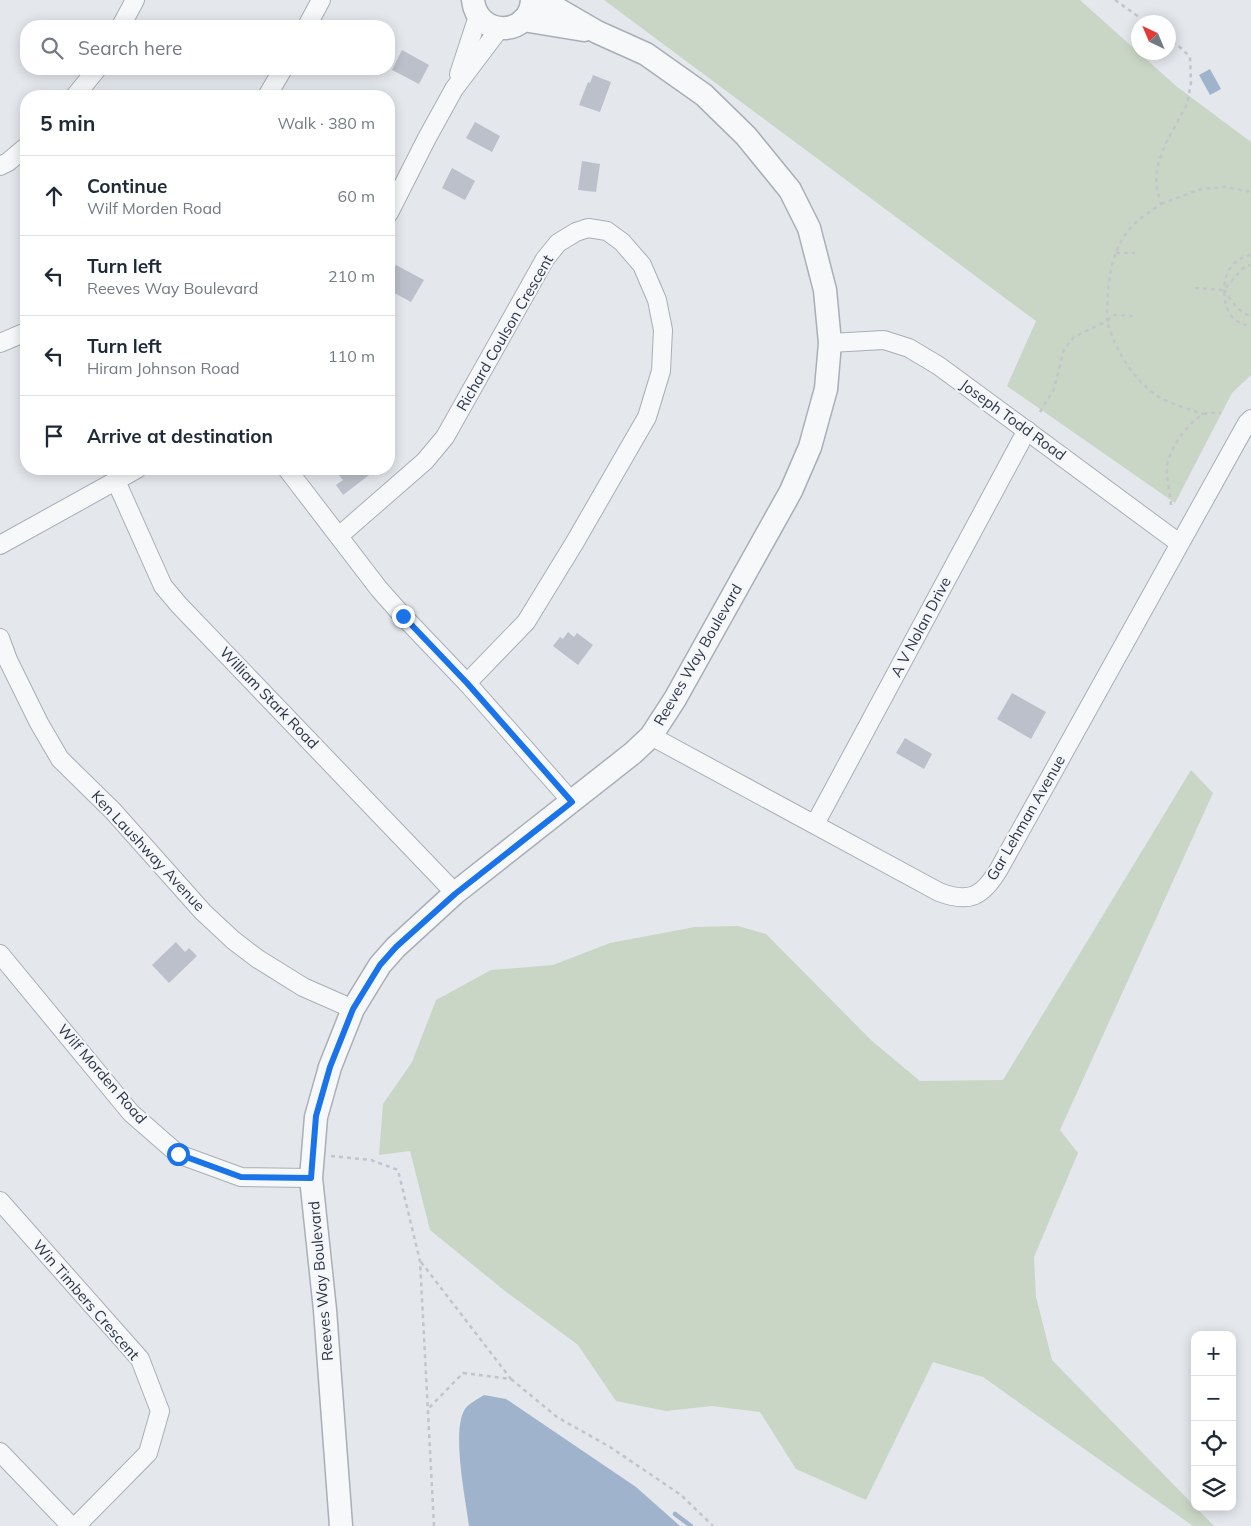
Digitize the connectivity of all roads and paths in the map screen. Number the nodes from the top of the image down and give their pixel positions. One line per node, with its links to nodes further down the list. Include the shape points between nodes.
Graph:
1 (134, 0): 8 (street)
2 (321, 0): 9 (street)
3 (542, 0): 11 (street, Reeves Way Boulevard)
4 (1115, 0): 7 (path)
5 (476, 8): 10 (street, via 492,26); 15 (street)
6 (528, 10): 10 (street, via 508,28); 11 (street, Reeves Way Boulevard)
7 (1136, 15)
8 (124, 20)
9 (309, 20)
10 (500, 28): 15 (street)
11 (597, 32): 35 (street, Reeves Way Boulevard, via 646,54 704,95 746,136 790,190 809,228 825,290)
12 (1176, 45): 22 (path, via 1190,57 1191,83 1187,104 1159,160 1156,176)
13 (92, 75): 16 (street)
14 (279, 75): 17 (street)
15 (454, 88): 21 (street)
16 (80, 90)
17 (270, 90)
18 (20, 152): 19 (street)
19 (0, 166)
20 (1251, 192): 22 (path, via 1226,187 1201,189)
21 (395, 201)
22 (1161, 204): 24 (path, via 1132,227)
23 (1135, 253): 24 (path)
24 (1116, 254): 31 (path, via 1107,299)
25 (1251, 255): 28 (path, via 1232,264 1224,278)
26 (1251, 265): 28 (path, via 1243,268)
27 (1195, 288): 28 (path)
28 (1224, 290): 30 (path, via 1235,305); 32 (path, via 1227,310 1234,319)
29 (1133, 316): 31 (path, via 1113,315)
30 (1251, 316)
31 (1107, 320): 36 (path, via 1074,338 1064,349 1054,389); 38 (path, via 1119,351 1144,386 1160,397)
32 (1251, 326)
33 (20, 334): 34 (street)
34 (0, 342)
35 (830, 343): 40 (street, Joseph Todd Road, via 884,340 909,348); 50 (street, Reeves Way Boulevard, via 826,389 810,447 790,491 675,699)
36 (1040, 412)
37 (1221, 413): 38 (path)
38 (1203, 414): 44 (path, via 1189,426 1171,453 1167,465)
39 (1251, 419): 46 (street, Gar Lehman Avenue)
40 (1027, 430): 46 (street, Joseph Todd Road); 52 (street, A V Nolan Drive)
41 (126, 475): 43 (street)
42 (292, 475): 45 (street)
43 (116, 481): 47 (street); 53 (street, William Stark Road, via 163,586)
44 (1171, 505)
45 (339, 536): 49 (street, via 403,616); 49 (street, Richard Coulson Crescent, via 445,437 545,258 558,242 588,228 606,231 622,242 642,265 657,300 663,330 661,371 647,417 526,622)
46 (1179, 543): 52 (street, Gar Lehman Avenue, via 999,868 980,893 962,898 939,892)
47 (0, 545)
48 (0, 638): 55 (street, Ken Laushway Avenue, via 39,723 60,759 113,811 203,912 258,959 303,986)
49 (467, 683): 51 (street)
50 (651, 736): 51 (street, Reeves Way Boulevard); 52 (street, Gar Lehman Avenue)
51 (572, 802): 53 (street, Reeves Way Boulevard)
52 (815, 824)
53 (455, 894): 55 (street, Reeves Way Boulevard, via 380,965)
54 (0, 954): 57 (street, Wilf Morden Road, via 131,1113 178,1154 241,1177)
55 (353, 1009): 56 (street, Reeves Way Boulevard, via 330,1067 316,1116)
56 (313, 1154): 57 (street, Reeves Way Boulevard); 59 (path, via 371,1160 398,1170)
57 (311, 1178): 65 (street, Reeves Way Boulevard, via 326,1310)
58 (0, 1201): 64 (street, Win Timbers Crescent, via 140,1359 160,1412 148,1453)
59 (420, 1261): 60 (path); 61 (path)
60 (511, 1379): 61 (path, via 463,1373); 67 (path, via 557,1417 610,1447 681,1495)
61 (428, 1409): 66 (path)
62 (0, 1452): 63 (street)
63 (71, 1526)
64 (76, 1526)
65 (341, 1526)
66 (434, 1526)
67 (713, 1526)

